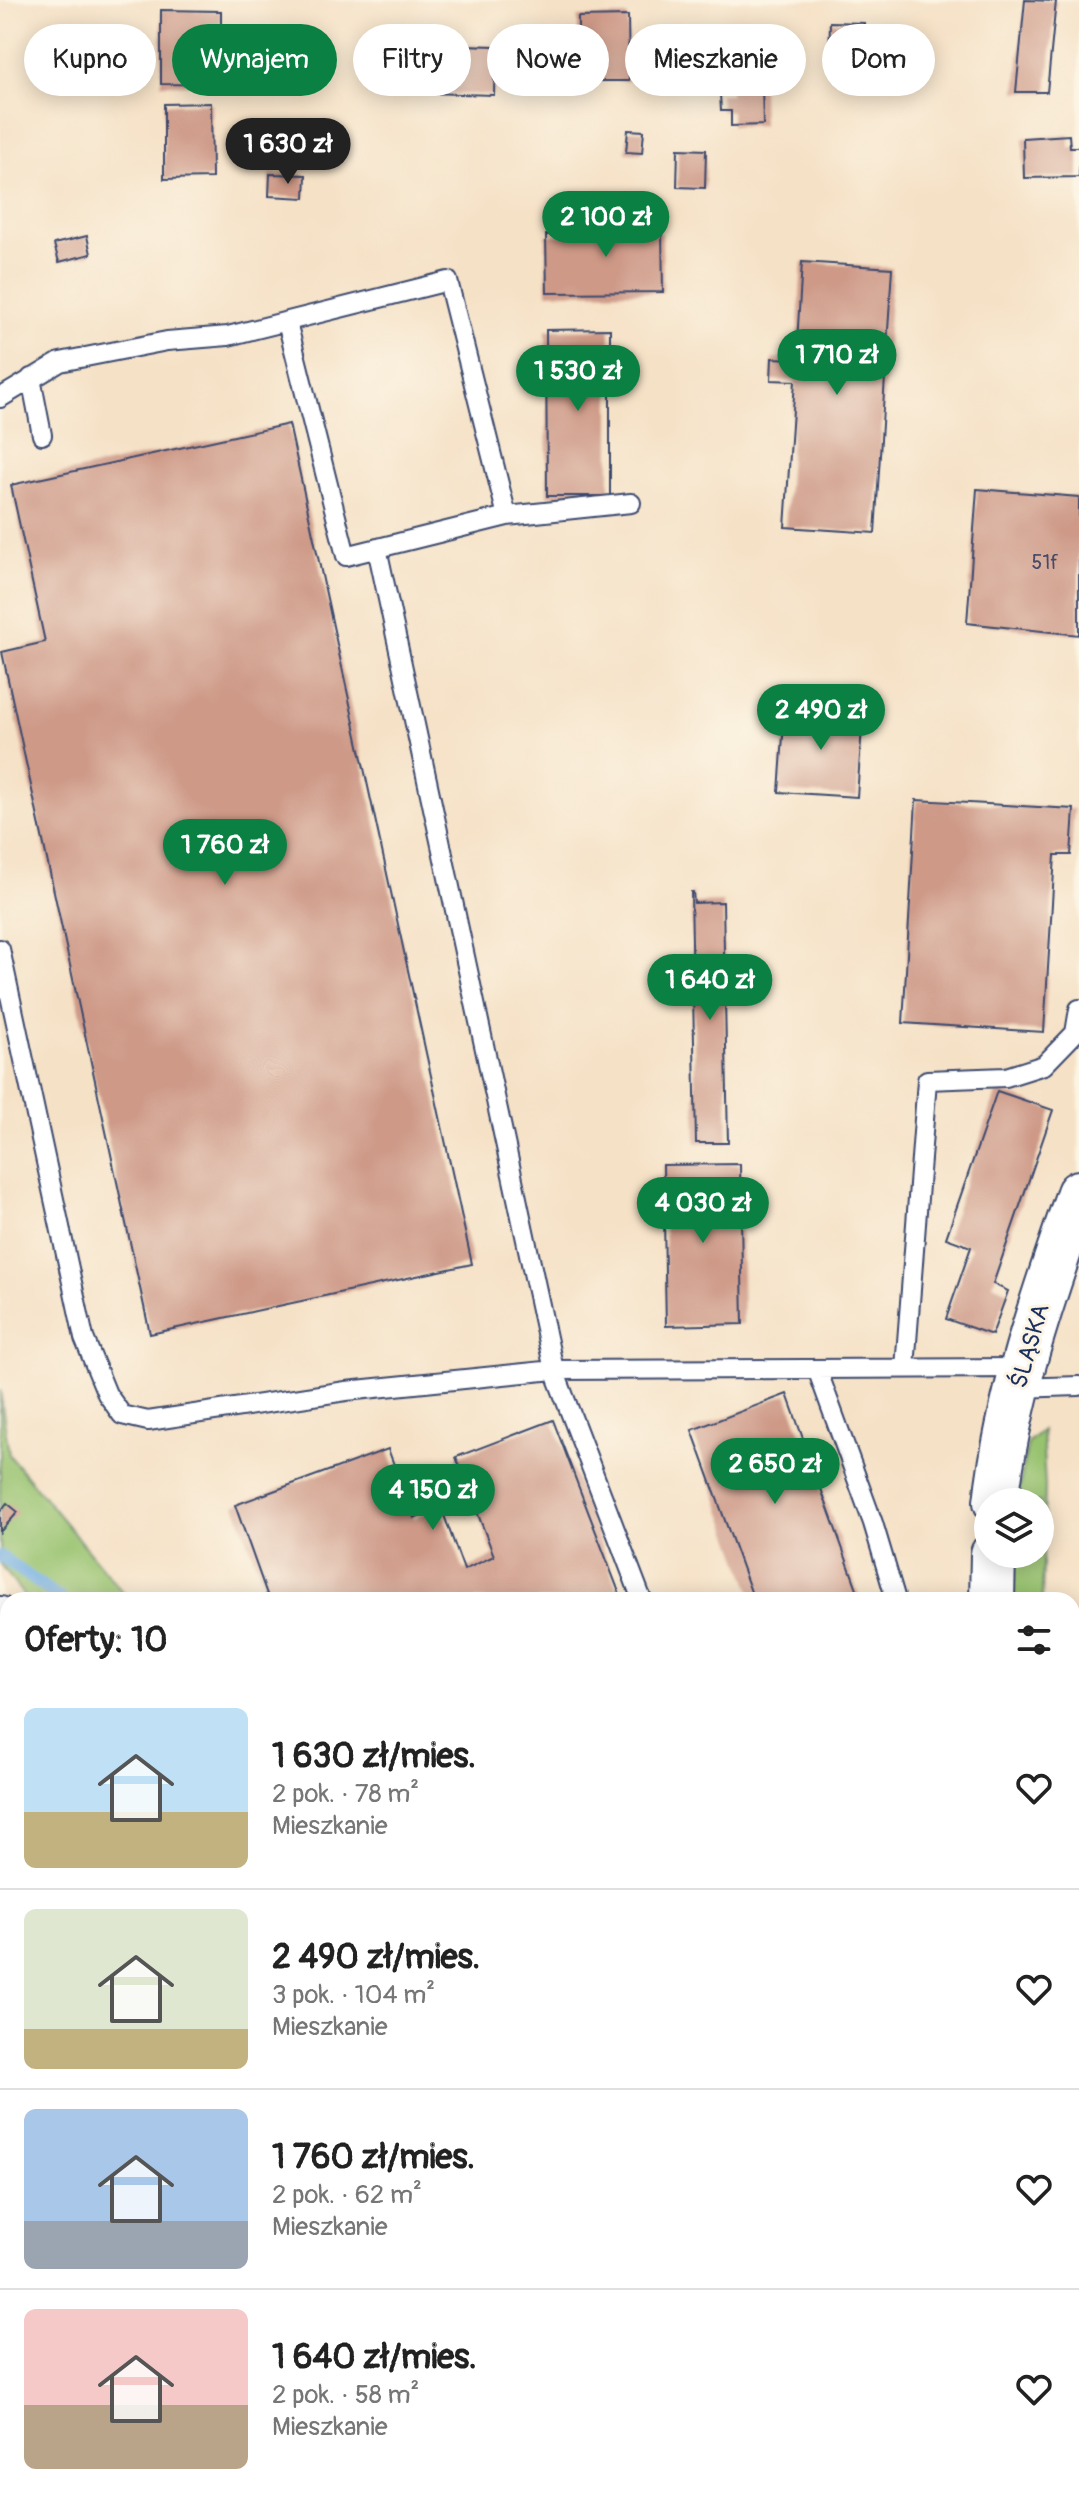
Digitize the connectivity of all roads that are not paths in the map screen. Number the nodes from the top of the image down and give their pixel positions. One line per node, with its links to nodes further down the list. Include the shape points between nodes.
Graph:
1 (287, 322): 2 (lane, via 73,359); 6 (lane, via 448,281); 7 (lane, via 346,556)
2 (31, 378): 3 (lane); 4 (lane)
3 (0, 398)
4 (42, 435)
5 (631, 503): 6 (lane)
6 (507, 516): 7 (lane)
7 (377, 548): 13 (lane)
8 (0, 949): 13 (lane, via 84,1338 107,1394 122,1415 148,1421 346,1391)
9 (1079, 1009): 11 (lane, via 1075,1033 1044,1065 1006,1077 927,1080)
10 (1079, 1193): 14 (main road, ŚLĄSKA)
11 (905, 1368): 12 (lane); 14 (lane)
12 (817, 1369): 13 (lane); 19 (lane)
13 (554, 1370): 18 (lane)
14 (1019, 1378): 15 (lane); 16 (main road, ŚLĄSKA)
15 (1079, 1386)
16 (999, 1488)
17 (993, 1568): 20 (main road)
18 (639, 1592)
19 (894, 1592)
20 (992, 1592)

